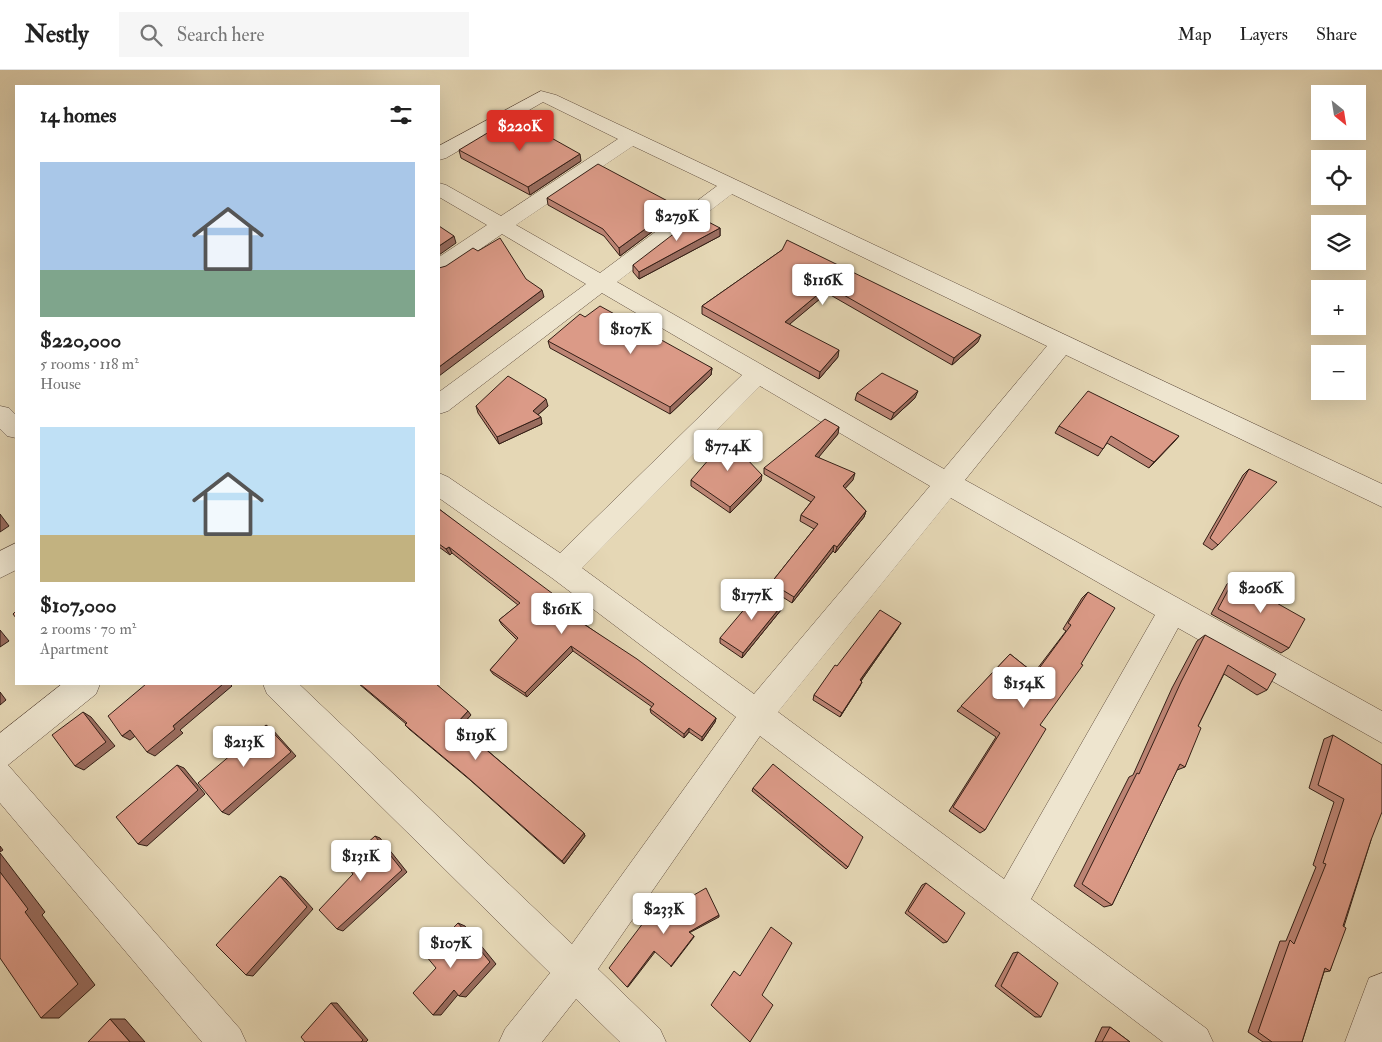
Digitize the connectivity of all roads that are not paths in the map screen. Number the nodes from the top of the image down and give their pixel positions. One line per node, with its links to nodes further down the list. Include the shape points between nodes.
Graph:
1 (632, 138): 2 (street, via 541,96); 3 (street); 5 (street)
2 (440, 153)
3 (730, 186): 7 (street); 8 (street)
4 (440, 190): 5 (street)
5 (500, 225): 6 (street); 7 (street)
6 (440, 266)
7 (602, 283): 9 (street); 10 (street)
8 (1062, 345): 14 (street); 16 (street)
9 (759, 373): 14 (street); 19 (street)
10 (440, 404)
11 (15, 406): 12 (street)
12 (0, 415): 13 (street)
13 (15, 428)
14 (947, 483): 20 (street); 23 (street)
15 (440, 485): 19 (street)
16 (1382, 496)
17 (15, 556): 18 (street)
18 (0, 566)
19 (562, 569): 23 (street)
20 (1174, 609): 24 (street); 27 (street)
21 (84, 685): 25 (street)
22 (279, 685): 28 (street)
23 (756, 715): 27 (street); 28 (street)
24 (1382, 728)
25 (0, 753)
26 (0, 778): 30 (street)
27 (1009, 904): 33 (street)
28 (574, 972): 31 (street); 32 (street)
29 (1382, 991): 34 (street)
30 (227, 1042)
31 (518, 1042)
32 (647, 1042)
33 (1194, 1042)
34 (1364, 1042)

